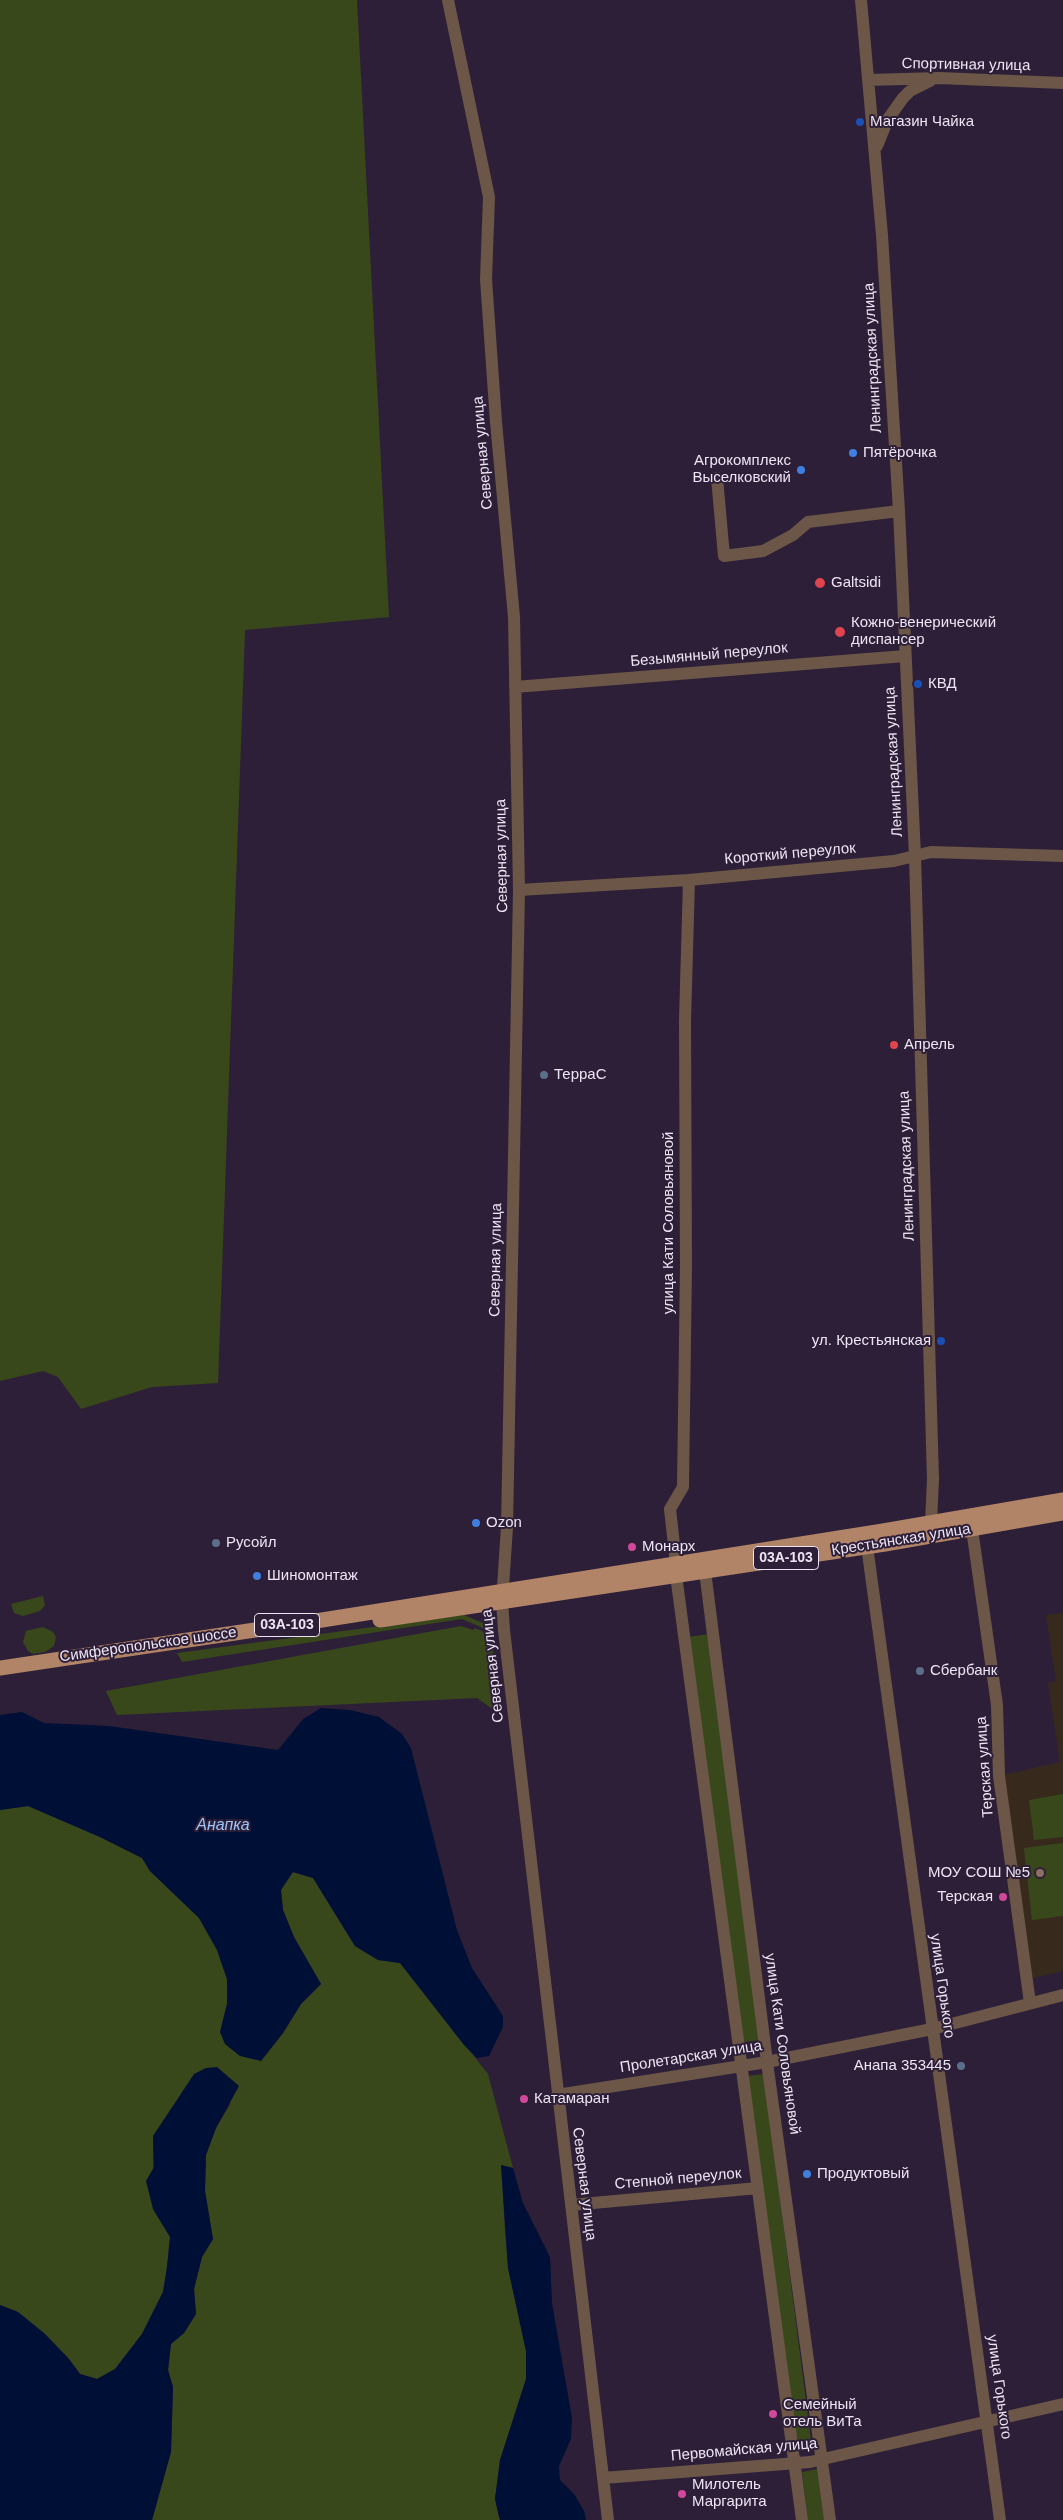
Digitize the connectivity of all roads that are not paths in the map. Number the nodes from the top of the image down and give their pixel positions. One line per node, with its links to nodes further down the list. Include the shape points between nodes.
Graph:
1 (448, 0): 12 (street, Северная улица, via 489,197 486,279 514,617)
2 (861, 0): 4 (street, Ленинградская улица)
3 (939, 78): 4 (street, Спортивная улица); 5 (street, Спортивная улица); 7 (street, via 910,91)
4 (868, 80): 6 (street, Ленинградская улица)
5 (1063, 83)
6 (870, 102): 7 (street, via 882,109); 8 (street, Ленинградская улица)
7 (896, 107): 8 (street, via 882,130)
8 (875, 151): 10 (street, Ленинградская улица)
9 (717, 478): 10 (street, via 724,556 763,551 793,536 808,522)
10 (899, 511): 11 (street, Ленинградская улица)
11 (905, 656): 12 (street, Безымянный переулок); 13 (street, Ленинградская улица)
12 (515, 687): 16 (street, Северная улица)
13 (915, 856): 14 (street, Короткий переулок, via 931,852); 15 (street, Короткий переулок, via 894,861); 19 (street, Ленинградская улица)
14 (1063, 856)
15 (689, 880): 16 (street, Короткий переулок); 22 (street, улица Кати Соловьяновой, via 685,1021 683,1487 670,1509)
16 (519, 890): 24 (street, Северная улица, via 508,1518)
17 (1063, 1500): 19 (main road, Крестьянская улица / 03А-103)
18 (1063, 1514): 20 (main road, Крестьянская улица / 03А-103)
19 (932, 1523): 22 (main road, Крестьянская улица / 03А-103)
20 (972, 1529): 21 (main road, Крестьянская улица / 03А-103); 29 (street, Терская улица, via 997,1705 1000,1776)
21 (867, 1546): 23 (main road, Крестьянская улица / 03А-103); 30 (street, улица Горького)
22 (676, 1569): 23 (main road, Крестьянская улица / 03А-103); 24 (main road, Крестьянская улица / 03А-103); 32 (street, улица Кати Соловьяновой)
23 (705, 1571): 31 (street, улица Кати Соловьяновой)
24 (503, 1596): 26 (main road, Симферопольское шоссе / 03А-103); 33 (street, Северная улица)
25 (0, 1668): 26 (main road, Симферопольское шоссе / 03А-103)
26 (23, 1669): 27 (main road, Симферопольское шоссе / 03А-103)
27 (0, 1676)
28 (1063, 1995): 29 (street, Пролетарская улица)
29 (1030, 2003): 30 (street, Пролетарская улица)
30 (932, 2029): 31 (street, Пролетарская улица); 37 (street, улица Горького)
31 (767, 2062): 32 (street, Пролетарская улица); 38 (street, улица Кати Соловьяновой)
32 (743, 2065): 33 (street, Пролетарская улица); 34 (street, улица Кати Соловьяновой)
33 (557, 2095): 35 (street, Северная улица)
34 (758, 2188): 35 (street, Степной переулок); 39 (street, улица Кати Соловьяновой)
35 (571, 2205): 40 (street, Северная улица)
36 (1063, 2404): 37 (street, Первомайская улица)
37 (988, 2422): 38 (street, Первомайская улица); 44 (street, улица Горького)
38 (822, 2459): 39 (street, Первомайская улица); 43 (street, улица Кати Соловьяновой)
39 (794, 2463): 40 (street, Первомайская улица); 42 (street, улица Кати Соловьяновой)
40 (603, 2478): 41 (street, Северная улица)
41 (608, 2520)
42 (802, 2520)
43 (830, 2520)
44 (1000, 2520)

